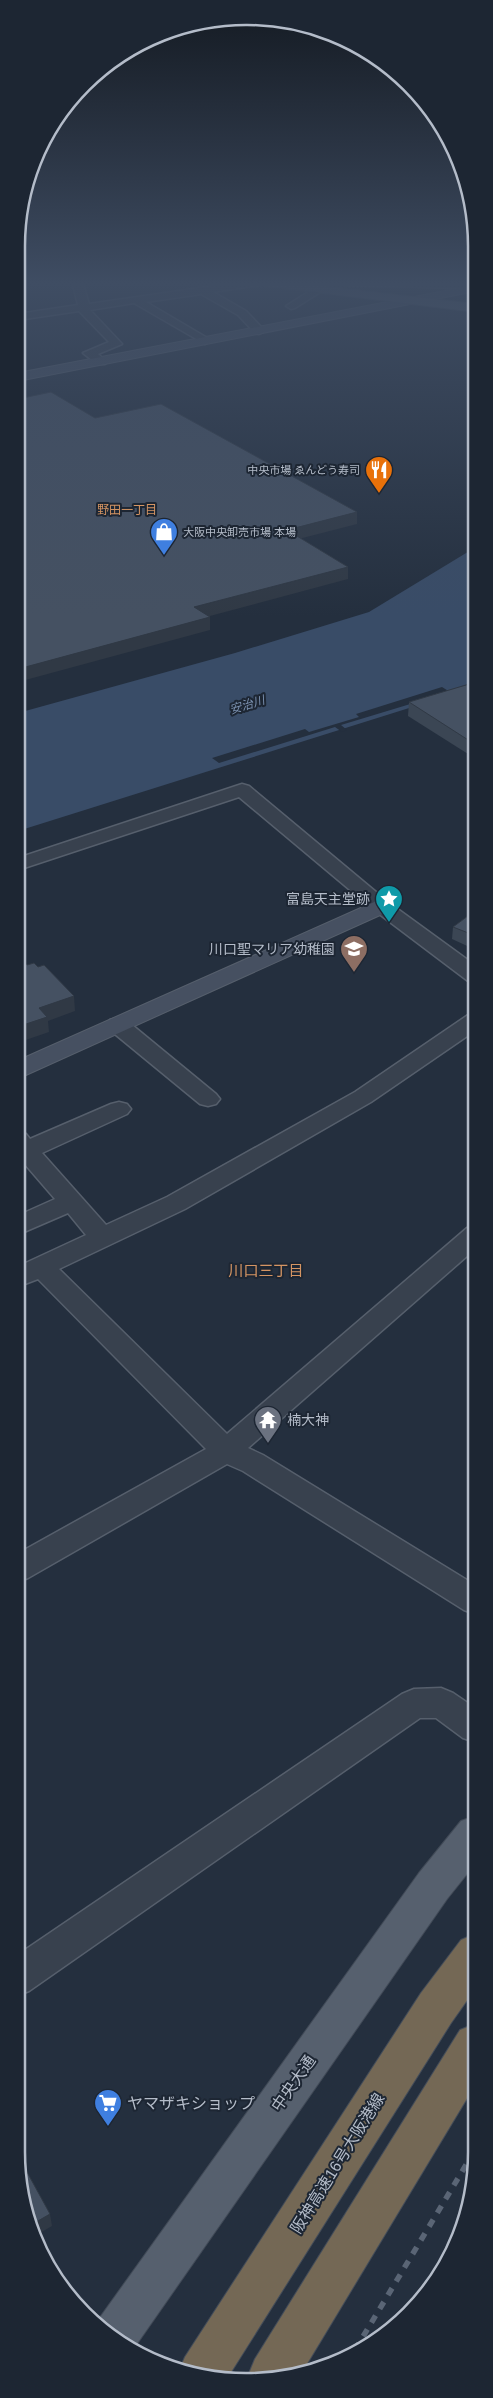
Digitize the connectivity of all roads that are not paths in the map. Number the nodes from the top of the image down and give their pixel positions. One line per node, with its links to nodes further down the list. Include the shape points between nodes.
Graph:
1 (25, 862): 2 (street, via 242,790)
2 (381, 906): 3 (street); 4 (street)
3 (468, 970)
4 (118, 1025): 6 (street); 7 (street)
5 (468, 1025): 13 (street, via 363,1097 176,1203)
6 (25, 1067)
7 (208, 1099)
8 (119, 1110): 9 (street)
9 (25, 1143)
10 (25, 1147): 11 (street)
11 (72, 1202): 12 (street); 13 (street)
12 (25, 1223)
13 (102, 1238): 15 (street)
14 (468, 1241): 16 (street)
15 (29, 1272): 16 (street)
16 (226, 1451): 17 (street); 18 (street, via 253,1463)
17 (25, 1564)
18 (468, 1597)
19 (468, 1722): 22 (street, via 441,1703 414,1704)
20 (468, 1842): 24 (main road, 中央大通, via 432,1886)
21 (468, 1964): 25 (highway, 阪神高速16号大阪港線, via 436,2008)
22 (25, 1972)
23 (468, 2056): 26 (highway)
24 (117, 2331)
25 (205, 2369)
26 (275, 2371)

